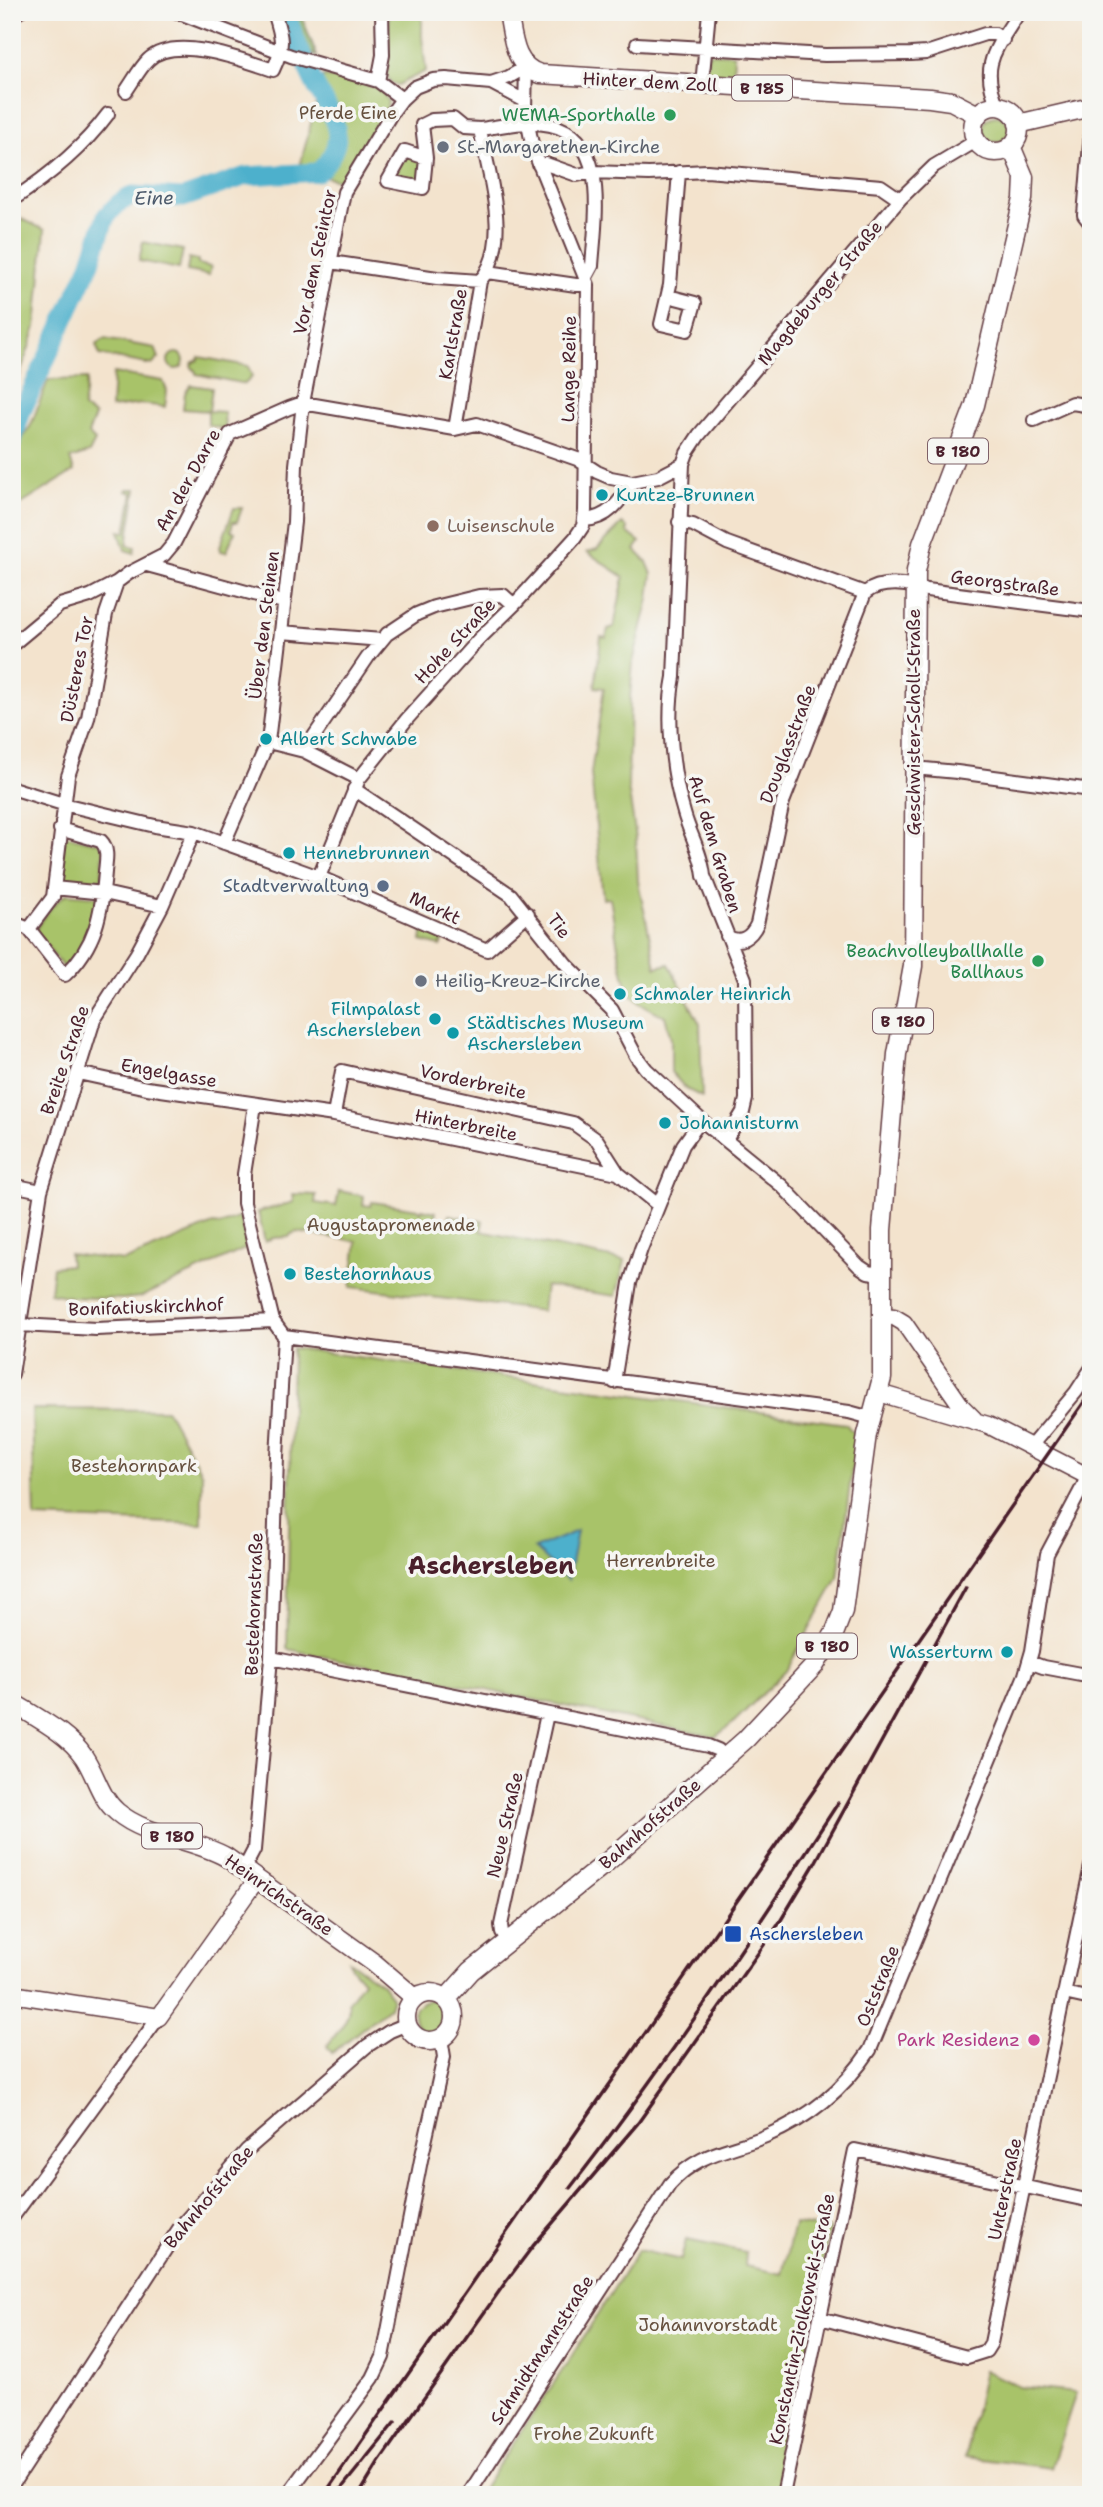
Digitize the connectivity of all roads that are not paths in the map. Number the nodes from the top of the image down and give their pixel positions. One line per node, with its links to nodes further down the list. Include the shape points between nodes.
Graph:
1 (19, 12): 9 (street)
2 (177, 12): 14 (street)
3 (274, 12): 14 (street)
4 (382, 12): 16 (street)
5 (508, 12): 15 (main road, via 517,52)
6 (709, 12): 13 (street)
7 (1019, 12): 11 (street)
8 (1063, 12): 10 (street)
9 (12, 14)
10 (1091, 16)
11 (1003, 40): 13 (street, via 985,34 911,54); 22 (street, via 989,72)
12 (637, 44): 13 (street)
13 (706, 49): 18 (street)
14 (286, 54): 16 (street); 19 (street, via 273,70 200,50 160,52 149,58)
15 (526, 67): 17 (street); 18 (main road, Hinter dem Zoll / B 185, via 552,76); 21 (street, Lange Reihe)
16 (378, 81): 20 (street)
17 (491, 83): 20 (street, via 433,80); 21 (street)
18 (702, 85): 25 (main road, Hinter dem Zoll / B 185, via 930,98 951,101)
19 (127, 91)
20 (402, 99): 40 (street, Vor dem Steintor, via 344,192)
21 (525, 101): 26 (street, Lange Reihe)
22 (998, 106): 25 (main road); 27 (main road, via 1011,112)
23 (1091, 107): 27 (main road)
24 (108, 114): 38 (street, via 89,139)
25 (978, 115): 30 (main road, via 973,127)
26 (527, 124): 28 (street); 33 (street, Lange Reihe); 36 (street, Lange Reihe, via 549,124 572,132)
27 (1018, 124): 31 (main road)
28 (480, 129): 32 (street, via 464,128 453,118 422,125); 41 (street, Karlstraße, via 497,219 497,241)
29 (1091, 132): 34 (street)
30 (976, 141): 31 (main road, via 992,152); 37 (street, Magdeburger Straße, via 934,166)
31 (1011, 146): 57 (main road, Geschwister-Scholl-Straße / B 180, via 1024,177 1023,199 975,405 919,554)
32 (426, 158)
33 (539, 165): 36 (street, via 577,175); 42 (street, Lange Reihe)
34 (1089, 166): 39 (street, via 1084,215)
35 (679, 172): 36 (street); 37 (street, via 881,186); 43 (street)
36 (593, 173): 42 (street, Lange Reihe, via 592,266)
37 (900, 199): 49 (street, Magdeburger Straße, via 699,435)
38 (12, 200)
39 (1091, 224)
40 (331, 262): 41 (street, via 410,274); 44 (street, Vor dem Steintor)
41 (484, 277): 42 (street, via 573,285); 47 (street, Karlstraße)
42 (587, 281): 48 (street, Lange Reihe)
43 (668, 296)
44 (303, 403): 47 (street); 55 (street, An der Darre, via 230,434 174,543); 59 (street, Über den Steinen)
45 (1091, 405): 46 (street, via 1072,403)
46 (1034, 420)
47 (455, 429): 48 (street, via 477,424)
48 (585, 463): 51 (street, via 604,475); 53 (street, Lange Reihe)
49 (683, 464): 50 (street); 52 (street, Auf dem Graben)
50 (658, 477): 51 (street); 52 (street)
51 (632, 482): 53 (street, via 603,517)
52 (680, 492): 54 (street, Auf dem Graben)
53 (584, 520): 60 (street, Hohe Straße, via 580,532)
54 (679, 522): 58 (street); 82 (street, Auf dem Graben, via 671,694 674,764 683,812)
55 (147, 565): 56 (street, An der Darre); 59 (street)
56 (117, 582): 64 (street, An der Darre, via 60,605); 71 (street, Düsteres Tor, via 106,614 88,719)
57 (915, 586): 58 (street, via 880,585); 61 (street, Georgstraße); 67 (main road, Geschwister-Scholl-Straße / B 180)
58 (865, 593): 82 (street, Douglasstraße, via 783,802 753,932 740,941)
59 (284, 602): 62 (street, Über den Steinen)
60 (514, 605): 63 (street, via 497,594 434,607); 68 (street, Hohe Straße, via 407,719)
61 (1091, 611)
62 (281, 632): 63 (street); 65 (street, Über den Steinen)
63 (382, 640): 66 (street)
64 (12, 645)
65 (268, 742): 66 (street, Tie); 74 (street, Über den Steinen)
66 (304, 751): 68 (street, Tie)
67 (914, 768): 70 (street); 92 (main road, Geschwister-Scholl-Straße / B 180, via 913,966 897,1054)
68 (356, 784): 75 (street); 79 (street, Tie, via 499,886)
69 (12, 788): 71 (street, Markt)
70 (1091, 790)
71 (63, 804): 72 (street, Düsteres Tor); 73 (street, Markt)
72 (60, 829): 76 (street, Düsteres Tor); 77 (street, via 106,845)
73 (194, 832): 74 (street, Markt); 78 (street, Breite Straße)
74 (224, 843): 75 (street, Markt)
75 (319, 877): 79 (street, Markt, via 487,950)
76 (54, 888): 77 (street); 81 (street, via 53,897)
77 (103, 893): 78 (street); 81 (street, via 88,948 65,975)
78 (162, 906): 83 (street, Breite Straße, via 99,1010)
79 (528, 914): 86 (street, Tie, via 566,964 612,1010 646,1069)
80 (12, 922): 81 (street)
81 (29, 929)
82 (727, 936): 87 (street, Auf dem Graben, via 743,969 746,1084 743,1112)
83 (78, 1073): 84 (street, Engelgasse); 90 (street, Breite Straße)
84 (255, 1105): 85 (street, Hinterbreite); 94 (street, via 244,1203)
85 (334, 1115): 88 (street, Hinterbreite); 88 (street, Vorderbreite, via 342,1071 573,1123 597,1140)
86 (701, 1120): 87 (street, Tie); 91 (street, via 683,1146)
87 (726, 1140): 92 (street, Tie, via 799,1201 859,1266)
88 (618, 1173): 91 (street, Hinterbreite)
89 (12, 1185): 90 (street)
90 (41, 1191): 95 (street, Breite Straße)
91 (659, 1205): 100 (street, via 630,1283)
92 (881, 1274): 93 (main road, Geschwister-Scholl-Straße / B 180)
93 (881, 1316): 101 (main road, via 904,1324); 102 (main road, B 180)
94 (273, 1321): 95 (street, Bonifatiuskirchhof, via 96,1329); 96 (street)
95 (20, 1325): 97 (street, Breite Straße)
96 (284, 1336): 100 (street); 108 (street, Bestehornstraße)
97 (14, 1356): 99 (street, Breite Straße)
98 (1091, 1369): 106 (street)
99 (12, 1374)
100 (614, 1382): 104 (street)
101 (948, 1385): 103 (main road, via 946,1399); 105 (main road)
102 (879, 1393): 103 (main road); 104 (main road, B 180)
103 (932, 1408): 105 (main road)
104 (871, 1418): 113 (main road, B 180, via 847,1591 834,1634 807,1673)
105 (974, 1419): 106 (main road)
106 (1031, 1446): 107 (main road, via 1070,1470)
107 (1089, 1474): 109 (street, Oststraße, via 1047,1554)
108 (271, 1658): 112 (street); 115 (street, Bestehornstraße)
109 (1029, 1662): 110 (street); 128 (street, Oststraße, via 870,2050 840,2088 813,2110 782,2129 694,2162 670,2184)
110 (1091, 1676)
111 (12, 1702): 115 (main road, Heinrichstraße / B 180, via 72,1743 116,1812 213,1850)
112 (547, 1714): 113 (street, via 708,1746); 116 (street, Neue Straße, via 501,1924)
113 (726, 1758): 116 (main road, Bahnhofstraße / B 180)
114 (1091, 1866): 117 (street, Unterstraße)
115 (251, 1874): 119 (main road, Heinrichstraße / B 180); 122 (main road)
116 (510, 1942): 120 (main road, Bahnhofstraße / B 180, via 471,1971)
117 (1064, 1993): 121 (street); 125 (street, Unterstraße)
118 (12, 1994): 122 (main road)
119 (415, 1998): 120 (main road, via 430,1993); 123 (main road, via 408,2008)
120 (446, 1999): 124 (main road, via 454,2018)
121 (1091, 1999)
122 (159, 2017): 127 (street)
123 (407, 2024): 124 (main road, via 421,2039); 130 (street, Bahnhofstraße, via 367,2046 257,2141 180,2227)
124 (441, 2038): 131 (street, via 444,2057 383,2357 373,2378)
125 (1023, 2188): 126 (street); 129 (street, Unterstraße, via 986,2351 967,2357); 129 (street, Konstantin-Ziolkowski-Straße, via 855,2150)
126 (1091, 2201)
127 (12, 2218)
128 (645, 2224): 132 (street, Schmidtmannstraße)
129 (820, 2319): 133 (street, Konstantin-Ziolkowski-Straße)
130 (12, 2485)
131 (287, 2495)
132 (468, 2495)
133 (783, 2495)

